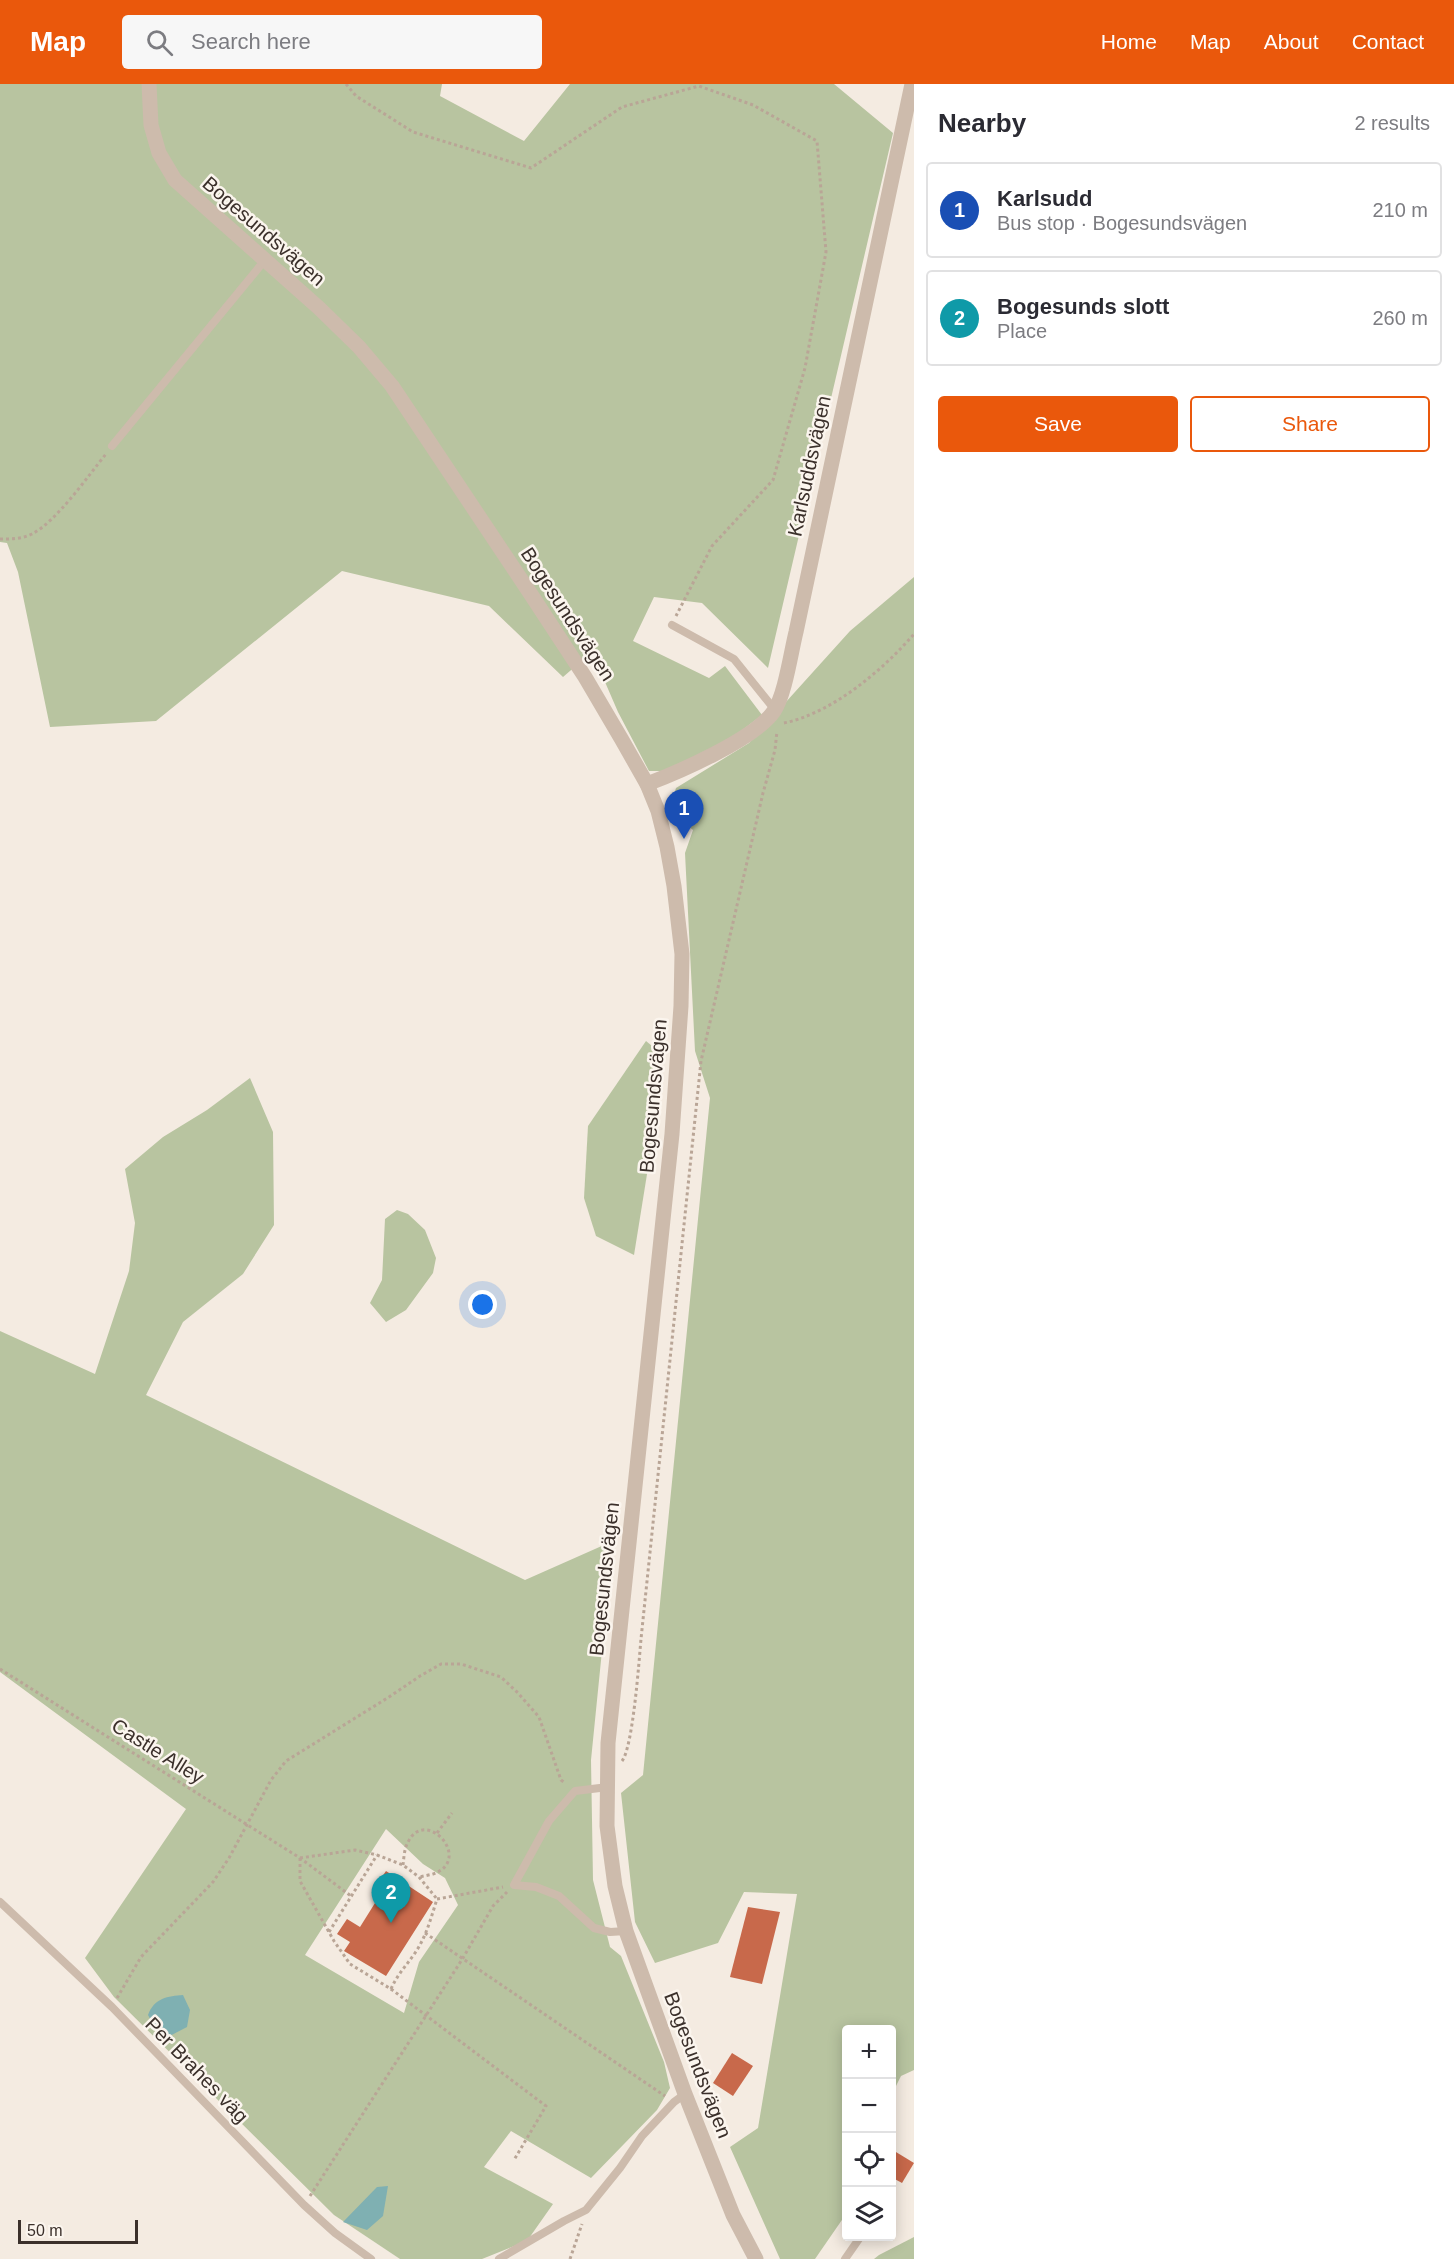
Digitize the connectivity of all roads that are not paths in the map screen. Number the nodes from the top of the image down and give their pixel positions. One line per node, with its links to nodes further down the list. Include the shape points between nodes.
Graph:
1 (149, 84): 3 (street, Bogesundsvägen, via 151,125 159,153 175,180)
2 (912, 84): 6 (street, Karlsuddsvägen)
3 (265, 260): 4 (lane); 7 (street, Bogesundsvägen, via 359,347 392,386 585,677)
4 (112, 446)
5 (672, 625): 6 (lane, via 734,659)
6 (776, 717): 7 (street, via 686,769)
7 (647, 784): 8 (street, Bogesundsvägen, via 658,811 674,886 682,954 681,1006 672,1134 608,1743)
8 (608, 1787): 10 (street, Bogesundsvägen, via 610,1856); 10 (lane, via 575,1791 549,1821 514,1885 536,1887 559,1896 594,1928)
9 (0, 1902): 13 (lane, Per Brahes väg, via 112,2007 304,2205)
10 (626, 1931): 11 (street, Bogesundsvägen)
11 (680, 2098): 14 (lane, via 642,2136 586,2210); 15 (street, Bogesundsvägen)
12 (858, 2241): 16 (lane)
13 (371, 2259)
14 (499, 2259)
15 (756, 2259)
16 (845, 2259)

